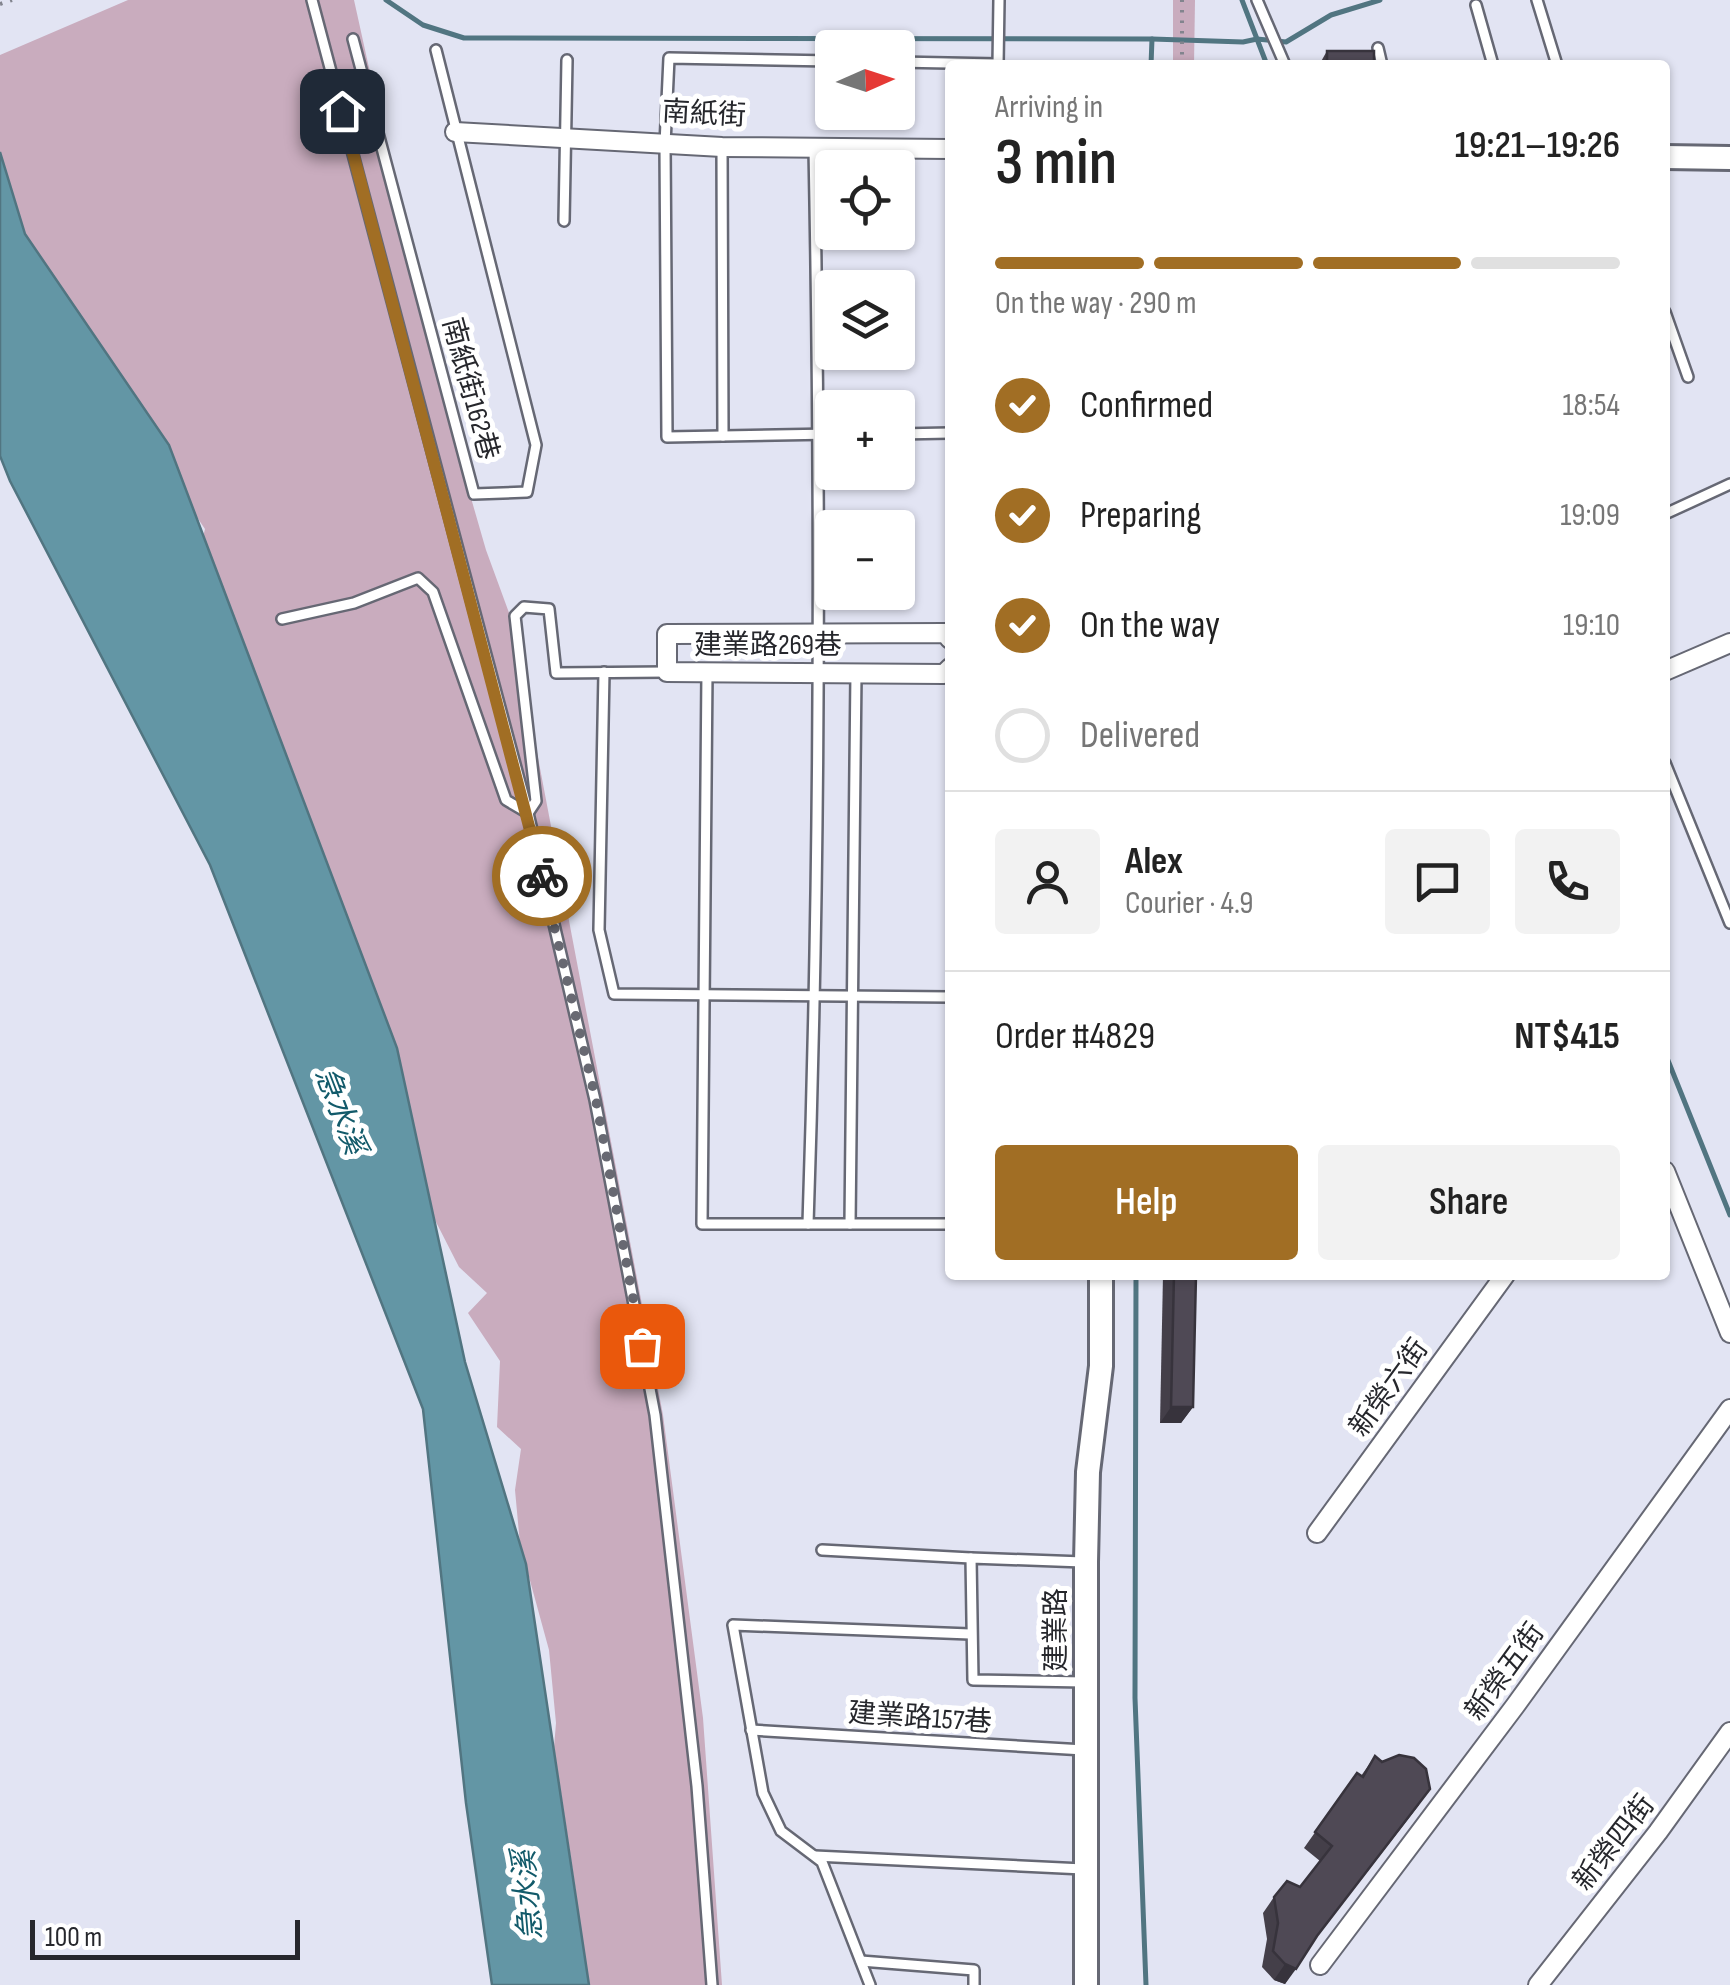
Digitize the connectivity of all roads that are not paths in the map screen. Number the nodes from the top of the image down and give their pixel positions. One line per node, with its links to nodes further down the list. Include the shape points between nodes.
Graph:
1 (312, 0): 49 (lane)
2 (999, 0): 10 (lane)
3 (1257, 0): 11 (lane)
4 (1538, 0): 14 (lane)
5 (1476, 5): 13 (lane)
6 (353, 39): 18 (lane, 南紙街162巷, via 474,494 526,492 536,445)
7 (1378, 48): 12 (lane)
8 (436, 50): 18 (lane, 南紙街162巷)
9 (567, 60): 19 (lane)
10 (998, 60)
11 (1283, 60)
12 (1381, 60)
13 (1492, 60)
14 (1555, 60)
15 (815, 61): 20 (lane, via 670,58)
16 (915, 62): 17 (lane)
17 (945, 63)
18 (454, 132): 19 (street, 南紙街)
19 (566, 136): 20 (street, 南紙街); 26 (lane)
20 (665, 144): 21 (street, 南紙街); 33 (lane, via 667,436)
21 (722, 147): 22 (street, 南紙街); 33 (lane)
22 (814, 148): 23 (street, 南紙街); 29 (lane)
23 (945, 150)
24 (1670, 157): 25 (street)
25 (1730, 158)
26 (564, 221)
27 (1670, 326): 28 (lane)
28 (1688, 376)
29 (819, 390)
30 (945, 433): 32 (lane)
31 (815, 434): 33 (lane)
32 (915, 434)
33 (723, 436)
34 (1730, 484): 36 (lane)
35 (820, 490): 39 (lane)
36 (1670, 512)
37 (282, 619): 49 (lane, via 354,603 418,578 433,592 506,800)
38 (945, 633): 39 (street, 建業路269巷)
39 (820, 634): 43 (street, 建業路269巷, via 666,634); 45 (lane)
40 (1730, 643): 41 (street)
41 (1670, 668)
42 (604, 672): 43 (lane); 49 (lane, via 556,673 549,609 524,607 515,616 536,801); 51 (lane, via 600,930 614,994)
43 (667, 672): 44 (street, 建業路269巷)
44 (707, 672): 45 (street, 建業路269巷); 51 (lane)
45 (819, 673): 46 (street, 建業路269巷); 52 (lane)
46 (856, 673): 47 (street, 建業路269巷); 53 (lane)
47 (945, 673)
48 (1670, 775): 50 (lane)
49 (528, 813): 76 (lane, via 596,1100 655,1416)
50 (1730, 923)
51 (705, 994): 52 (lane); 56 (lane, via 702,1224)
52 (815, 996): 53 (lane); 56 (lane)
53 (855, 996): 54 (lane); 57 (lane)
54 (945, 997)
55 (1670, 1183): 61 (street)
56 (808, 1224): 57 (lane)
57 (850, 1224): 58 (lane)
58 (945, 1224)
59 (1101, 1280): 66 (street, 建業路)
60 (1501, 1280): 63 (street, 新榮六街)
61 (1730, 1333)
62 (1730, 1409): 75 (street, 新榮五街)
63 (1317, 1533)
64 (822, 1550): 65 (lane)
65 (971, 1558): 66 (lane); 67 (lane)
66 (1086, 1562): 68 (street, 建業路)
67 (970, 1634): 68 (lane, via 973,1680); 69 (lane, via 733,1625)
68 (1086, 1682): 71 (street, 建業路)
69 (751, 1730): 71 (lane, 建業路157巷); 72 (lane, via 763,1793 781,1831)
70 (1730, 1732): 80 (street, 新榮四街)
71 (1086, 1750): 73 (street, 建業路)
72 (815, 1856): 73 (lane); 74 (lane)
73 (1086, 1869): 79 (street, 建業路)
74 (860, 1961): 77 (lane); 78 (lane, via 974,1970)
75 (1320, 1965)
76 (712, 1985)
77 (870, 1985)
78 (974, 1985)
79 (1086, 1985)
80 (1538, 1985)

